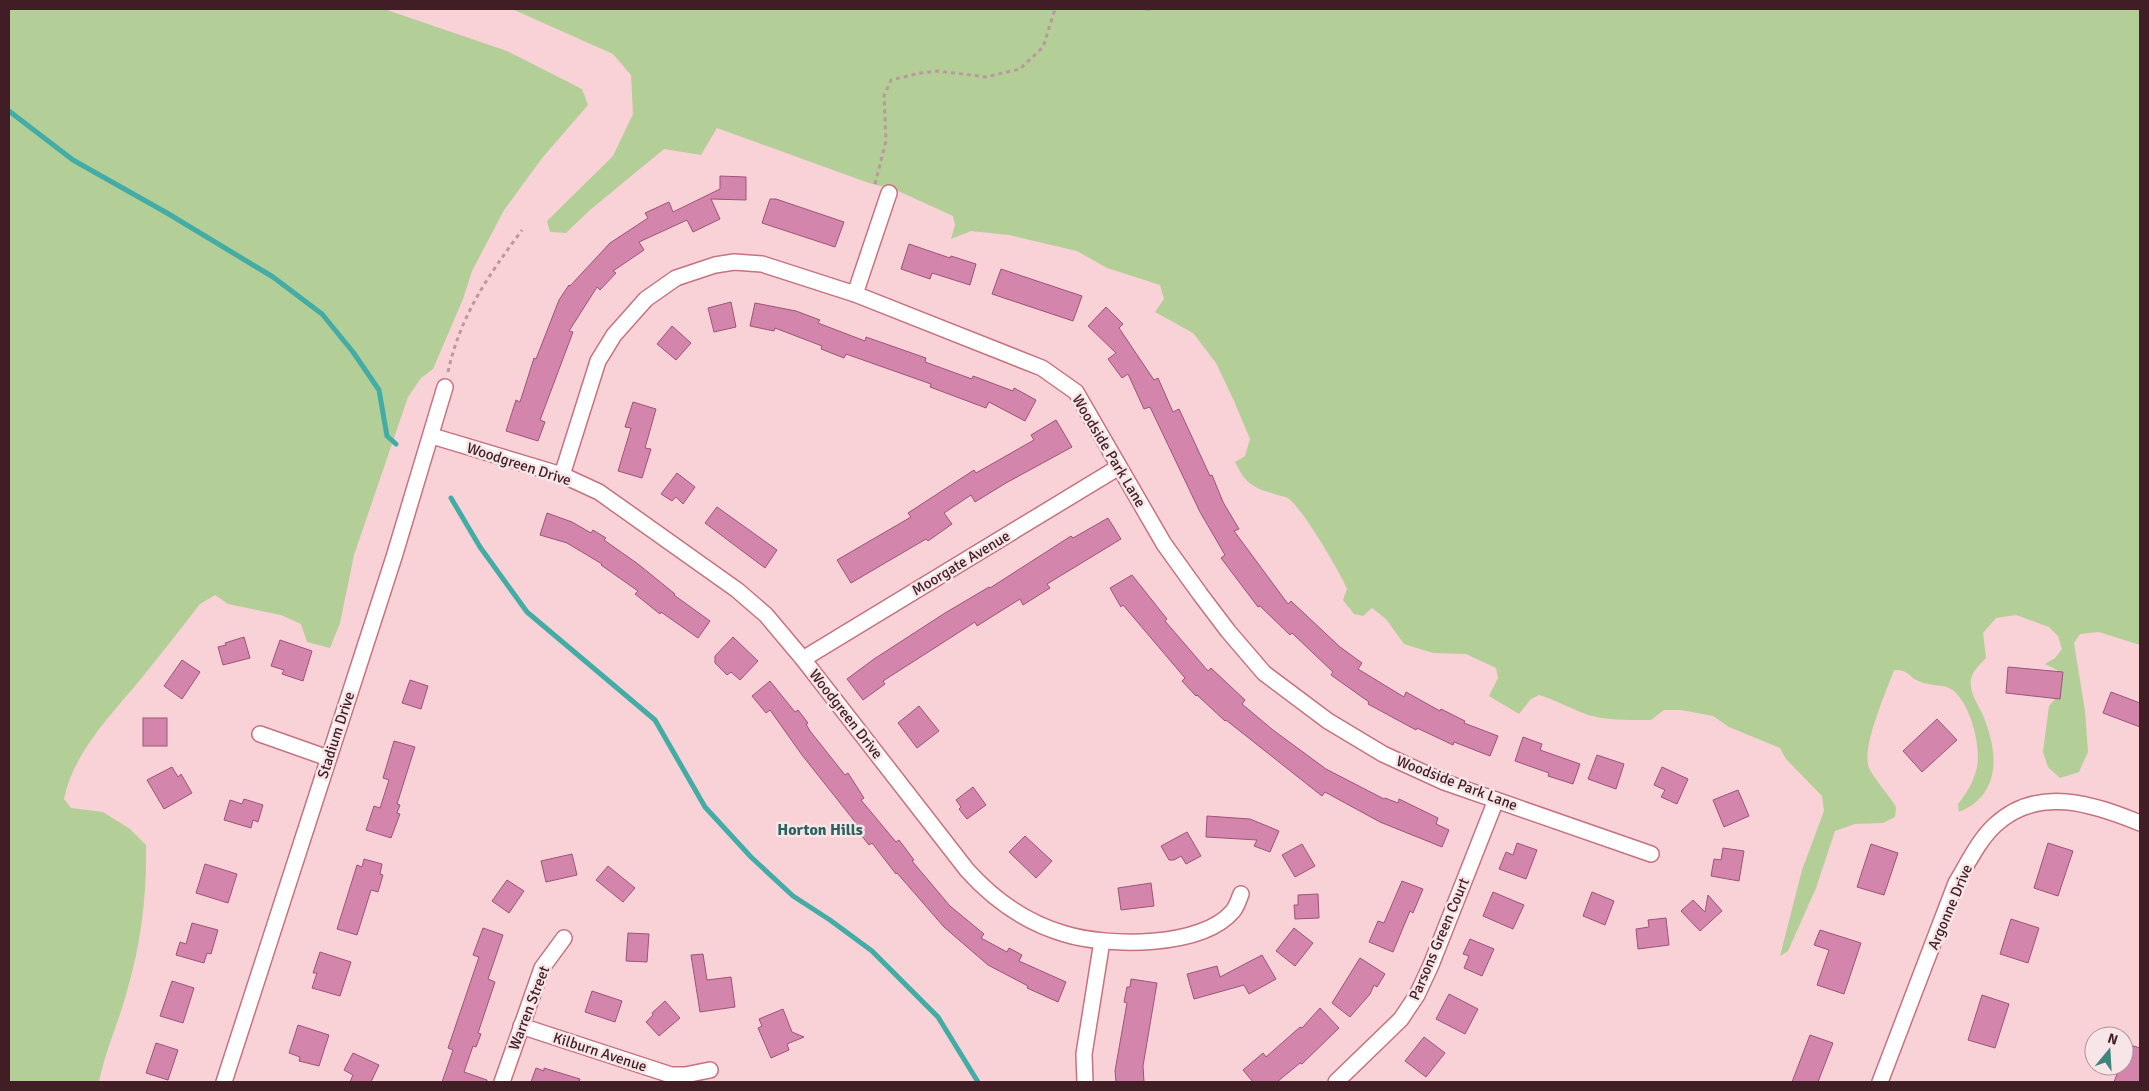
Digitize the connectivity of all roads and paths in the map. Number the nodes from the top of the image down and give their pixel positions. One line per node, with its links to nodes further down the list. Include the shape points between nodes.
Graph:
1 (1055, 9): 4 (path, via 1043,47 1020,69 986,77 938,71 891,80 884,96 886,141)
2 (1146, 9): 3 (path)
3 (1151, 9)
4 (882, 190): 6 (street)
5 (522, 230): 7 (path, via 477,294 461,326)
6 (855, 294): 9 (street, Woodside Park Lane, via 1042,368 1076,392); 10 (street, Woodside Park Lane, via 762,264 734,262 715,265 676,278 646,299 614,335 598,361)
7 (445, 387): 8 (street, Stadium Drive)
8 (432, 436): 10 (street, Woodgreen Drive); 13 (street, Stadium Drive)
9 (1119, 467): 11 (street, Moorgate Avenue); 14 (street, Woodside Park Lane, via 1164,544 1228,631 1264,673 1328,721 1383,754 1444,782)
10 (562, 476): 11 (street, Woodgreen Drive, via 600,492 736,590 766,615)
11 (803, 659): 19 (street, Woodgreen Drive, via 982,886 1019,913 1065,934)
12 (260, 734): 13 (street)
13 (328, 758): 22 (street, Stadium Drive)
14 (1496, 800): 16 (street, Woodside Park Lane); 25 (street, Parsons Green Court, via 1417,995 1401,1020)
15 (2140, 823): 26 (street, Argonne Drive, via 2099,807 2053,801 2017,810 1994,826 1956,883)
16 (1651, 854)
17 (1241, 894): 19 (street, Woodgreen Drive, via 1234,910 1202,931 1135,944)
18 (564, 938): 20 (street, Warren Street, via 542,968)
19 (1102, 941): 24 (street, via 1084,1054)
20 (521, 1026): 21 (street, Kilburn Avenue, via 671,1075); 23 (street, Warren Street)
21 (710, 1070)
22 (228, 1081)
23 (502, 1082)
24 (1085, 1082)
25 (1336, 1082)
26 (1880, 1082)

